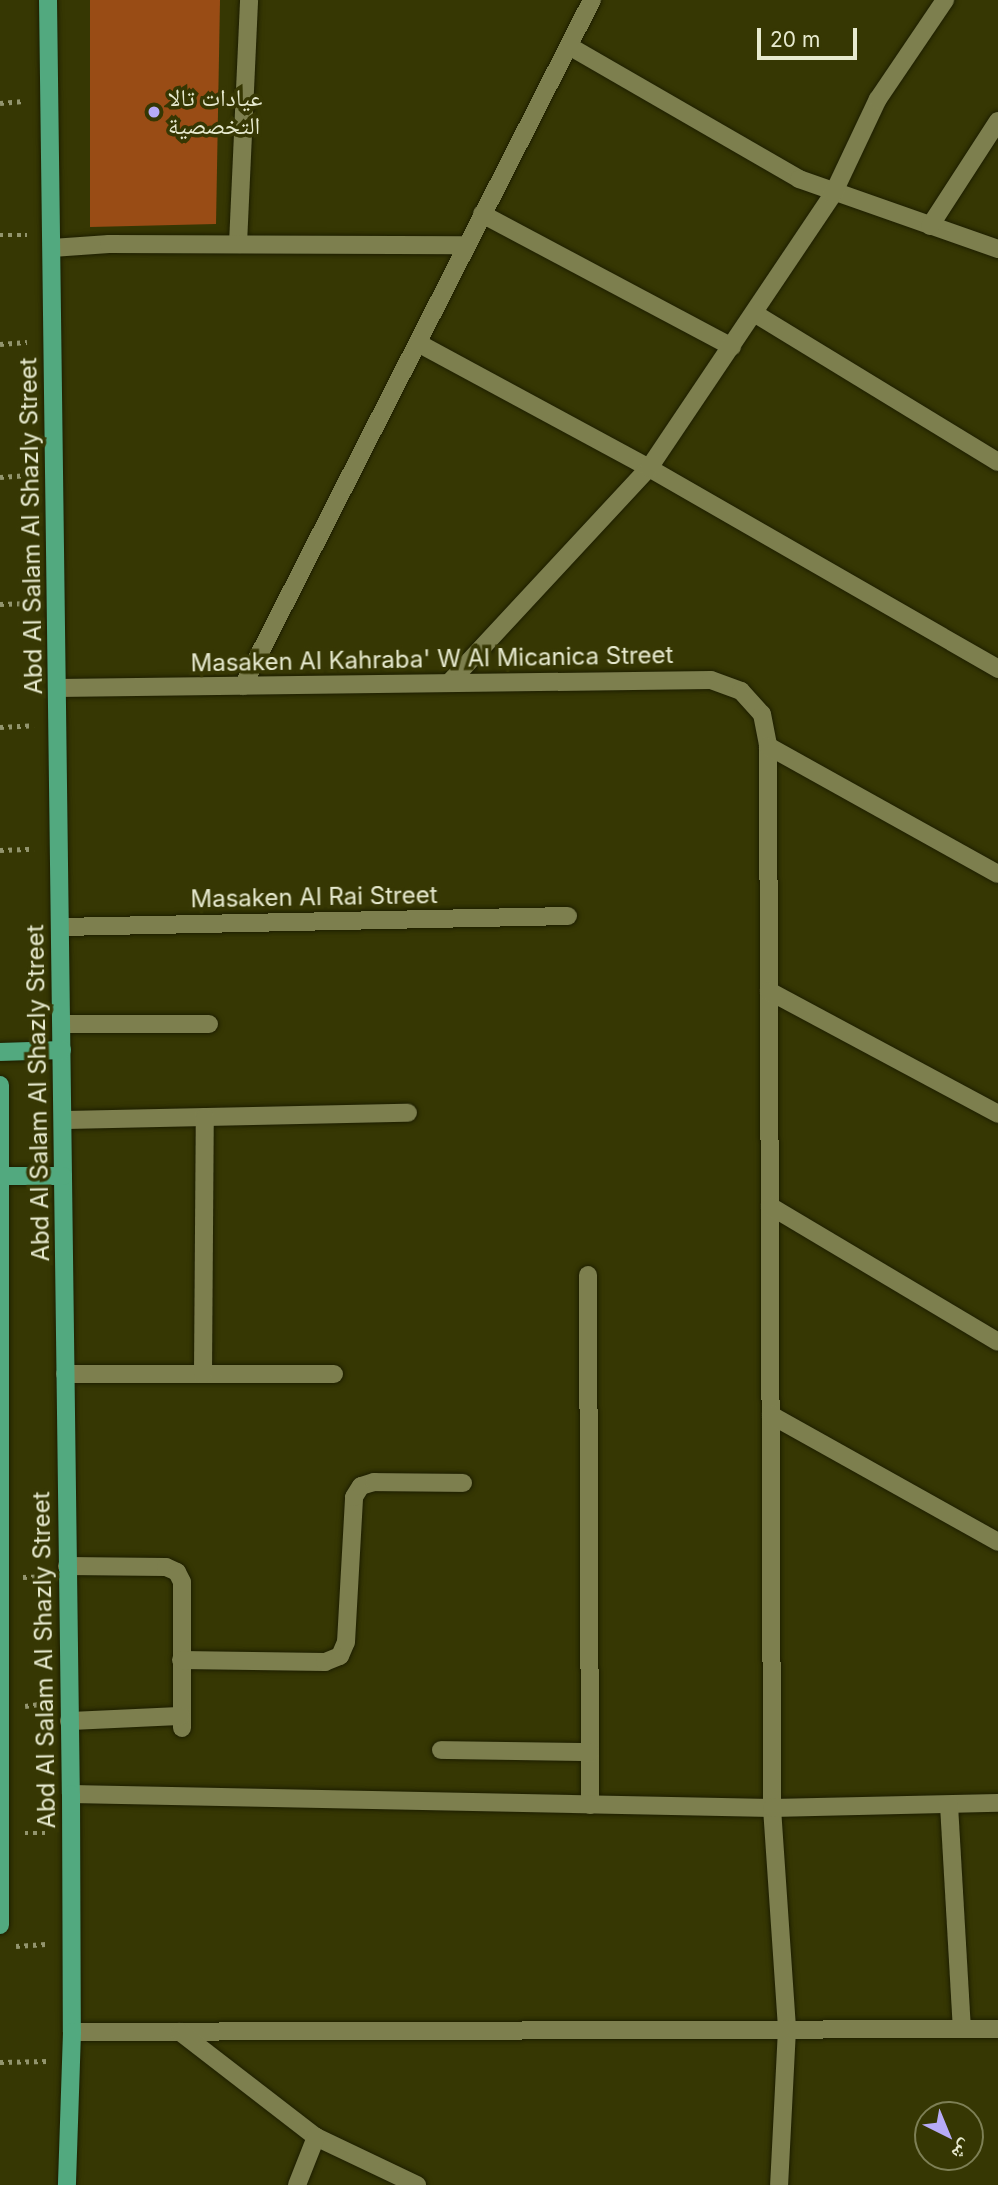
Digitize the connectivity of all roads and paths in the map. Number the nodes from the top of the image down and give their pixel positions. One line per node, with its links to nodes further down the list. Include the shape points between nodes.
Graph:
1 (48, 0): 12 (main road, Abd Al Salam Al Shazly Street)
2 (249, 0): 10 (street)
3 (592, 0): 5 (street)
4 (944, 0): 7 (street, via 878,99)
5 (569, 46): 7 (street, via 701,124); 8 (street)
6 (998, 121): 9 (street)
7 (834, 194): 9 (street); 14 (street)
8 (482, 214): 11 (street); 16 (street)
9 (930, 226): 13 (street)
10 (237, 244): 11 (street); 12 (street)
11 (466, 245): 15 (street)
12 (52, 248): 22 (main road, Abd Al Salam Al Shazly Street)
13 (998, 249)
14 (754, 313): 16 (street); 17 (street)
15 (418, 344): 18 (street); 21 (street)
16 (732, 346): 18 (street)
17 (998, 462)
18 (649, 468): 19 (street); 20 (street)
19 (998, 669)
20 (449, 683): 21 (street, Masaken Al Kahraba' W Al Micanica Street); 23 (street, Masaken Al Kahraba' W Al Micanica Street, via 711,680 741,691 762,714)
21 (243, 686): 22 (street, Masaken Al Kahraba' W Al Micanica Street)
22 (58, 688): 24 (main road, Abd Al Salam Al Shazly Street)
23 (768, 746): 26 (street); 29 (street, Masaken Al Kahraba' W Al Micanica Street)
24 (60, 848): 25 (path); 28 (main road, Abd Al Salam Al Shazly Street)
25 (0, 850)
26 (998, 874)
27 (568, 916): 28 (street, Masaken Al Rai Street)
28 (61, 927): 30 (main road, Abd Al Salam Al Shazly Street)
29 (769, 991): 36 (street); 41 (street, Masaken Al Kahraba' W Al Micanica Street)
30 (62, 1024): 31 (street); 32 (main road, Abd Al Salam Al Shazly Street)
31 (209, 1024)
32 (62, 1050): 33 (main road); 38 (main road, Abd Al Salam Al Shazly Street)
33 (0, 1052)
34 (0, 1085): 39 (main road, Abd Al Salam Al Shazly Street)
35 (408, 1113): 37 (street)
36 (998, 1114)
37 (205, 1117): 38 (street); 45 (street)
38 (63, 1120): 40 (main road, Abd Al Salam Al Shazly Street)
39 (2, 1176): 40 (main road); 51 (main road, Abd Al Salam Al Shazly Street)
40 (63, 1176): 44 (main road, Abd Al Salam Al Shazly Street)
41 (770, 1206): 43 (street); 47 (street, Masaken Al Kahraba' W Al Micanica Street)
42 (588, 1275): 57 (street)
43 (998, 1342)
44 (65, 1374): 45 (street); 50 (main road, Abd Al Salam Al Shazly Street)
45 (203, 1374): 46 (street)
46 (334, 1374)
47 (771, 1415): 49 (street); 63 (street, Masaken Al Kahraba' W Al Micanica Street)
48 (463, 1483): 52 (street, via 374,1482 361,1486 354,1497 346,1642 340,1656 325,1662)
49 (998, 1542)
50 (67, 1571): 51 (path); 52 (street, via 166,1567 177,1572 182,1582); 53 (main road, Abd Al Salam Al Shazly Street)
51 (3, 1578): 54 (main road, Abd Al Salam Al Shazly Street)
52 (181, 1660): 55 (street, via 181,1722)
53 (69, 1701): 54 (path); 55 (main road, Abd Al Salam Al Shazly Street)
54 (3, 1708): 59 (main road, Abd Al Salam Al Shazly Street)
55 (69, 1721): 58 (main road, Abd Al Salam Al Shazly Street)
56 (441, 1750): 57 (street)
57 (590, 1752): 61 (street)
58 (71, 1794): 61 (street); 65 (main road, Abd Al Salam Al Shazly Street)
59 (2, 1800): 64 (main road, Abd Al Salam Al Shazly Street)
60 (998, 1803): 62 (street)
61 (590, 1805): 63 (street)
62 (949, 1805): 63 (street); 70 (street)
63 (772, 1808): 71 (street, Masaken Al Kahraba' W Al Micanica Street)
64 (3, 1833): 65 (path); 66 (main road, Abd Al Salam Al Shazly Street)
65 (70, 1833): 68 (main road, Abd Al Salam Al Shazly Street)
66 (1, 1875): 67 (main road, Abd Al Salam Al Shazly Street)
67 (0, 1924)
68 (71, 1943): 69 (path); 73 (main road, Abd Al Salam Al Shazly Street)
69 (12, 1946)
70 (962, 2028): 71 (street); 72 (street)
71 (788, 2029): 74 (street); 81 (street, Masaken Al Kahraba' W Al Micanica Street)
72 (998, 2029)
73 (72, 2032): 74 (street); 75 (main road, Abd Al Salam Al Shazly Street)
74 (180, 2032): 77 (street)
75 (71, 2060): 76 (path); 78 (main road, Abd Al Salam Al Shazly Street)
76 (0, 2062)
77 (316, 2137): 79 (street); 80 (street)
78 (67, 2185)
79 (297, 2185)
80 (417, 2185)
81 (779, 2185)

